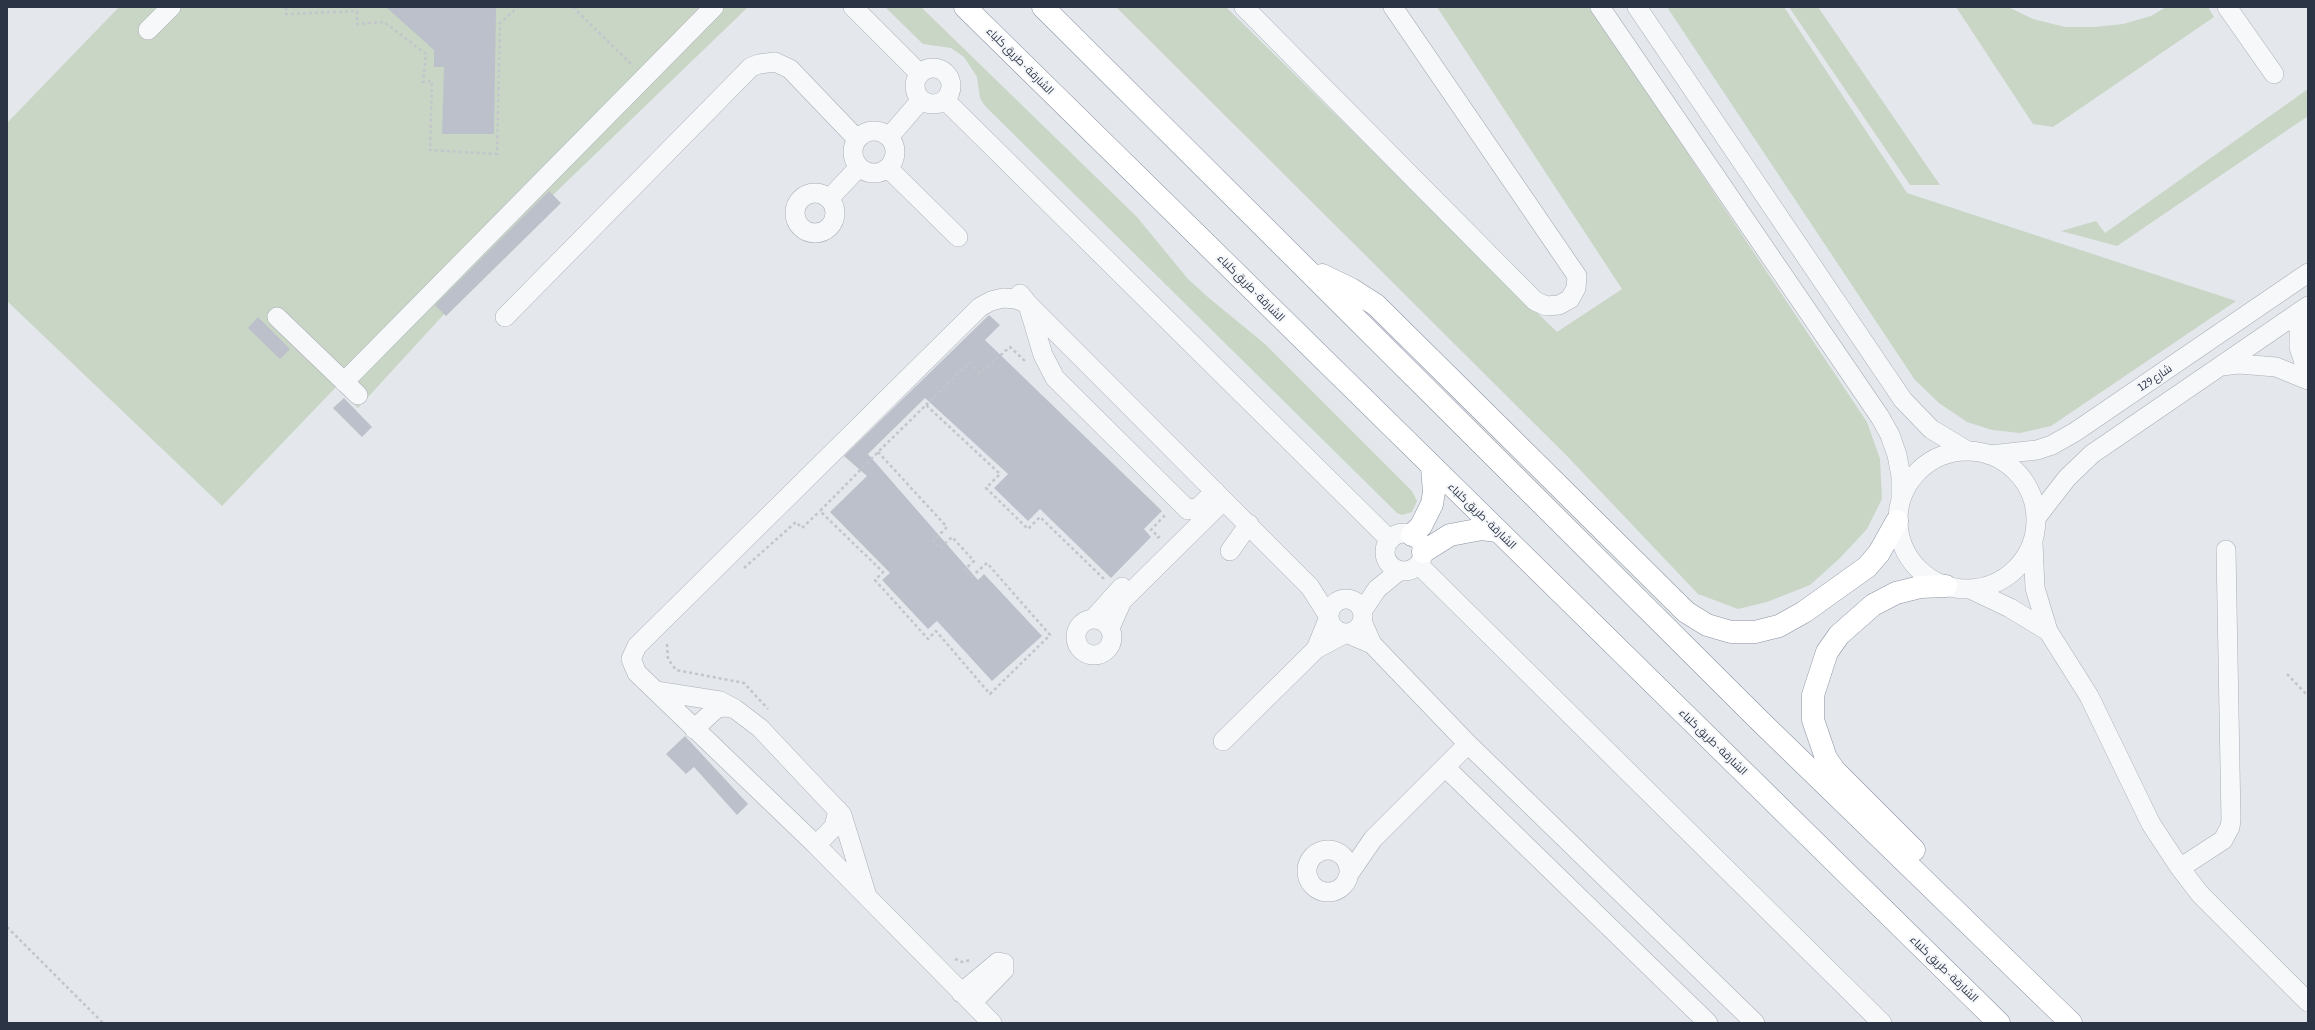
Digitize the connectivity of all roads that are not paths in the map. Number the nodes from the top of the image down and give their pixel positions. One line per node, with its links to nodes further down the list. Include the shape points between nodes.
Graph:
1 (171, 7): 11 (street)
2 (714, 7): 31 (street)
3 (853, 7): 12 (street)
4 (965, 7): 35 (highway, الشارقة - طريق كلباء)
5 (1244, 7): 6 (street, via 1535,301 1546,306 1559,306 1570,299 1576,288 1577,276)
6 (1393, 7)
7 (1600, 7): 37 (street, via 1880,417 1897,455)
8 (1636, 7): 33 (street, via 1903,400 1931,429)
9 (2227, 7): 13 (street)
10 (1045, 8): 22 (highway)
11 (148, 30)
12 (920, 74): 14 (street, via 915,84); 15 (street, via 930,69 941,70 946,74 951,90)
13 (2274, 74)
14 (921, 100): 15 (street, via 936,104); 16 (street)
15 (945, 100): 43 (street)
16 (889, 137): 17 (street, via 876,131 869,131); 19 (street, via 895,149)
17 (857, 139): 18 (street, via 853,154); 27 (street, via 790,69 775,62 751,68)
18 (859, 167): 19 (street, via 874,173); 20 (street)
19 (888, 168): 21 (street)
20 (829, 199)
21 (958, 237)
22 (1309, 269): 40 (highway, via 1352,289 1376,305 1686,612 1707,625 1730,632 1755,632 1778,626 1804,612 1867,567 1879,554); 79 (highway, via 1760,721)
23 (2308, 273): 34 (street, شارع 129, via 2075,432 2052,445 2036,450)
24 (1028, 304): 36 (street); 38 (street, via 1043,355 1055,378); 60 (street, via 1016,299 1003,298 991,301 980,308 637,646 631,659 633,667)
25 (2304, 309): 28 (street); 29 (street, via 2299,347)
26 (277, 317): 31 (street)
27 (505, 317)
28 (2221, 366): 30 (street, via 2258,364 2276,367); 39 (street, via 2092,454 2067,478)
29 (2308, 375)
30 (2308, 380)
31 (344, 382): 32 (street)
32 (358, 395)
33 (1966, 450): 34 (street); 37 (street, via 1945,454 1926,464 1911,478)
34 (1990, 455): 39 (street, via 2013,469 2027,486 2034,502)
35 (1432, 467): 42 (highway, الشارقة - طريق كلباء); 47 (highway, via 1434,492 1432,504 1421,526)
36 (1220, 495): 38 (street, via 1199,507); 41 (street); 55 (street, via 1122,601)
37 (1901, 497): 40 (street)
38 (1179, 510): 54 (street, via 1179,532)
39 (2036, 518): 44 (street)
40 (1897, 520): 49 (street, via 1901,542 1911,561 1926,576)
41 (1249, 524): 46 (street); 50 (street)
42 (1497, 531): 47 (highway, via 1482,529 1458,532); 78 (highway, الشارقة - طريق كلباء)
43 (1390, 540): 47 (street, via 1401,534); 48 (street, via 1386,554)
44 (2033, 542): 51 (street, via 2023,560 2008,575 1990,585); 56 (street, via 2035,588)
45 (2226, 550): 70 (street, via 2230,827 2223,840)
46 (1230, 551)
47 (1418, 551): 48 (street, via 1413,569); 77 (street)
48 (1393, 566): 52 (street)
49 (1946, 586): 51 (street); 80 (highway, via 1920,587 1896,593 1873,605 1839,635 1827,652 1813,695 1813,720 1819,743 1835,771)
50 (1310, 587): 52 (street); 53 (street)
51 (1970, 589): 56 (street, via 2010,608)
52 (1355, 607): 53 (street, via 1332,606); 57 (street, via 1356,630); 58 (street)
53 (1329, 617): 57 (street, via 1334,628); 59 (street)
54 (1093, 619): 55 (street, via 1103,621); 55 (street, via 1086,620 1076,630 1076,643 1085,654 1098,656 1104,653 1112,642)
55 (1110, 628)
56 (2048, 631): 70 (street, via 2089,696 2148,818)
57 (1346, 633): 58 (street); 59 (street)
58 (1372, 644): 64 (street)
59 (1316, 649): 63 (street)
60 (656, 691): 61 (street, via 714,699); 62 (street)
61 (735, 709): 62 (street, via 717,708); 66 (street, via 779,746)
62 (694, 729): 68 (street)
63 (1223, 742)
64 (1468, 744): 65 (street); 76 (street)
65 (1445, 768): 67 (street); 75 (street)
66 (838, 810): 68 (street, via 834,827); 72 (street, via 843,818)
67 (1373, 839): 69 (street); 71 (street)
68 (816, 845): 72 (street)
69 (1335, 852): 71 (street, via 1348,863); 71 (street, via 1327,850 1313,857 1307,871 1309,879 1319,890 1335,891 1346,882)
70 (2180, 868): 73 (street, via 2219,914)
71 (1349, 874)
72 (866, 896): 74 (street)
73 (2308, 1002)
74 (992, 1023)
75 (1708, 1023)
76 (1755, 1023)
77 (1882, 1023)
78 (1999, 1023)
79 (2071, 1023)
80 (2087, 1023)

